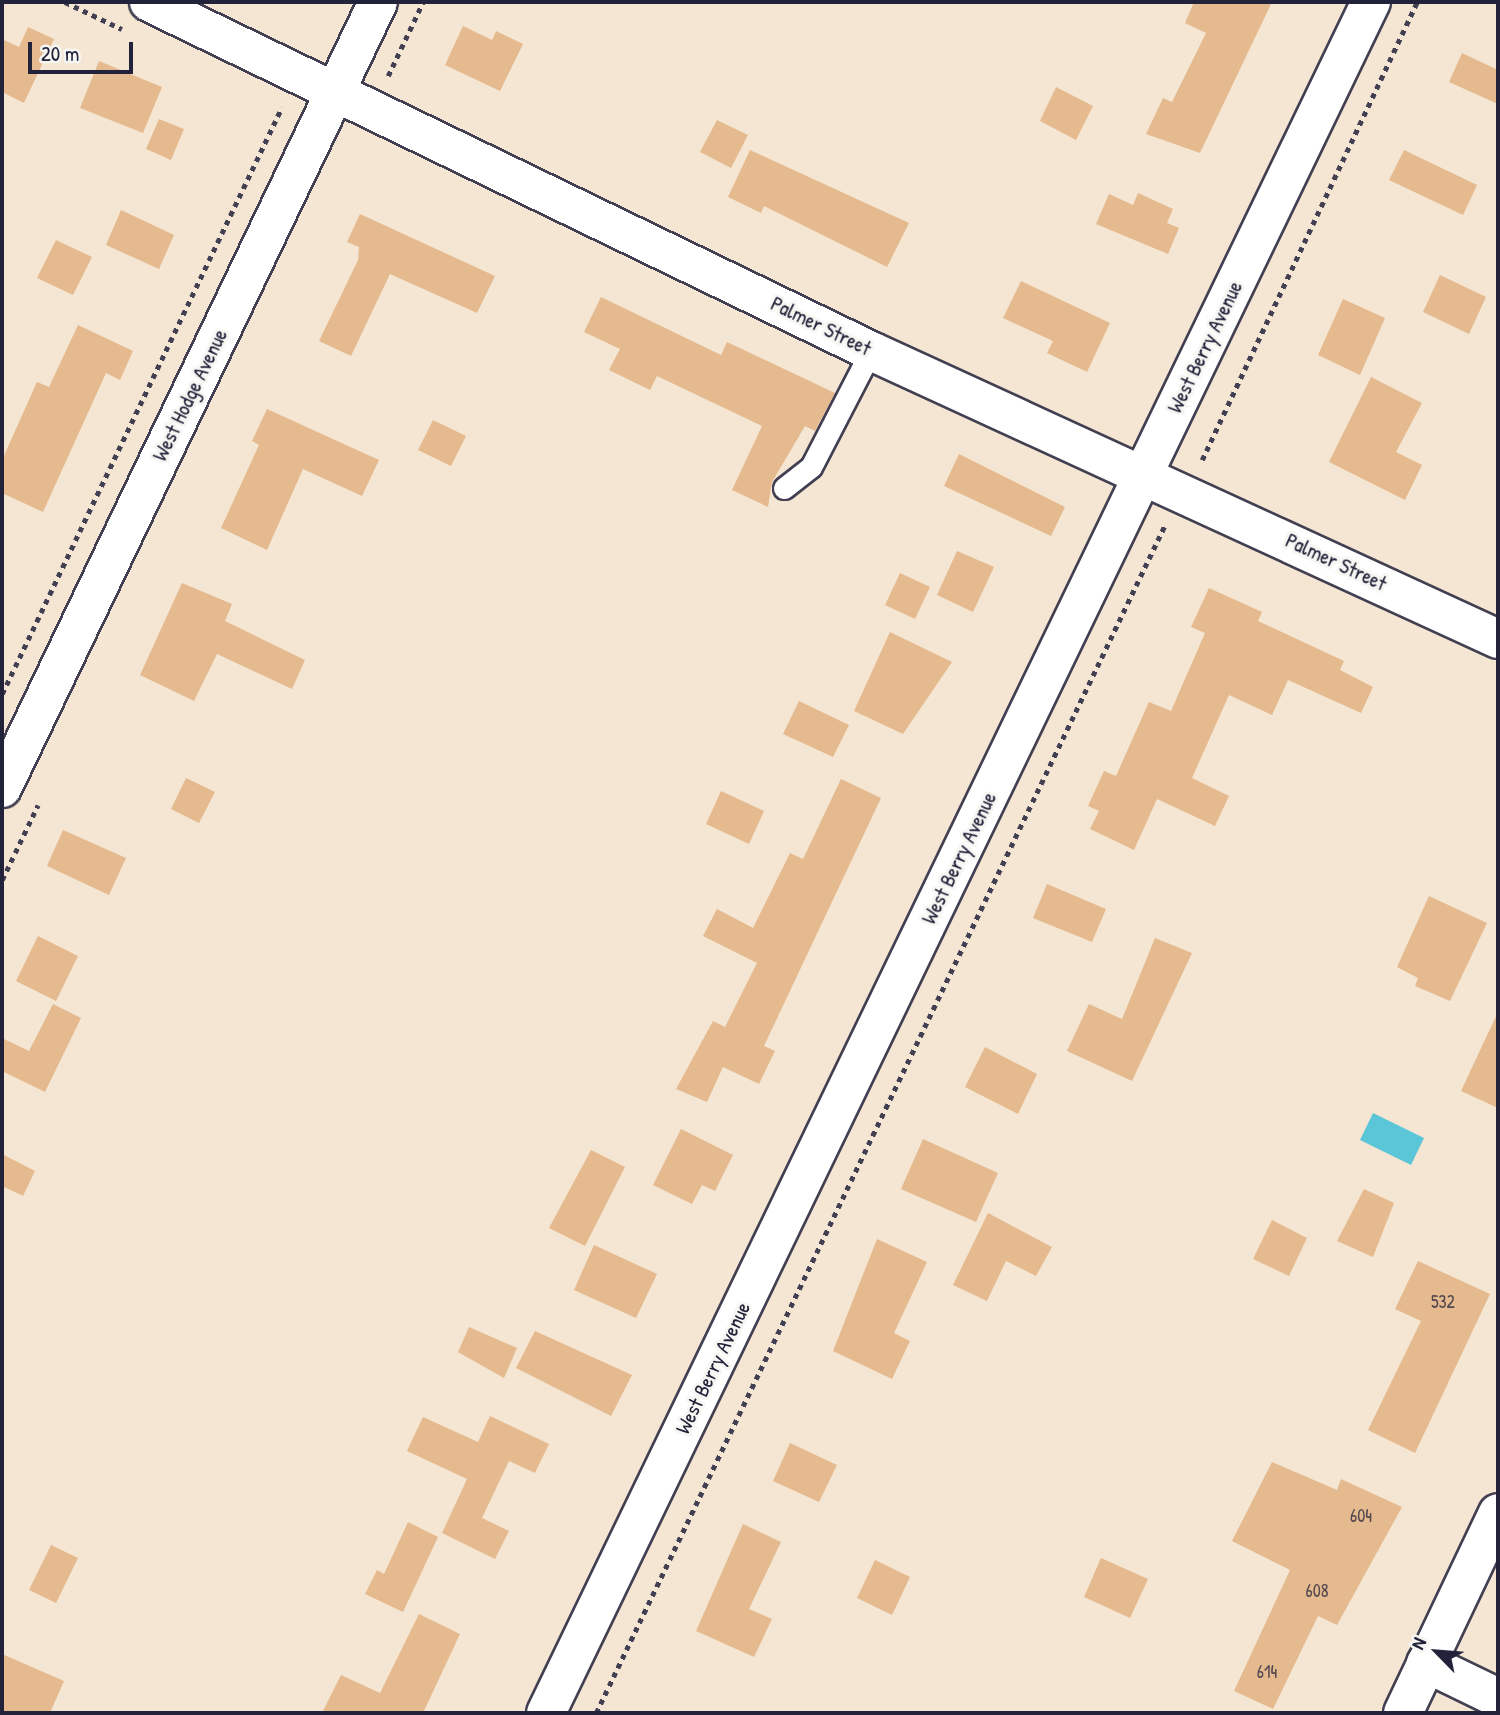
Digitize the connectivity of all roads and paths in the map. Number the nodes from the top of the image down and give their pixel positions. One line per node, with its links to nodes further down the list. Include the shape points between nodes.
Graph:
1 (65, 2): 7 (path)
2 (149, 2): 9 (street, Palmer Street)
3 (378, 2): 9 (street, West Hodge Avenue)
4 (423, 2): 8 (path, via 387,77)
5 (1371, 2): 13 (street, West Berry Avenue)
6 (1417, 2): 12 (path, via 1199,459)
7 (125, 30)
8 (399, 83)
9 (337, 89): 11 (street, Palmer Street); 18 (street, West Hodge Avenue)
10 (271, 100): 17 (path, via 283,105)
11 (871, 351): 13 (street, Palmer Street); 14 (lane, via 811,467)
12 (1211, 465)
13 (1145, 472): 16 (street, Palmer Street); 24 (street, West Berry Avenue)
14 (784, 488)
15 (1180, 525): 25 (path, via 1167,519)
16 (1498, 639)
17 (2, 694)
18 (2, 788)
19 (44, 792): 20 (path)
20 (2, 880)
21 (1498, 1513): 22 (street)
22 (1426, 1663): 23 (street); 26 (street)
23 (1498, 1698)
24 (546, 1713)
25 (596, 1713)
26 (1402, 1713)

